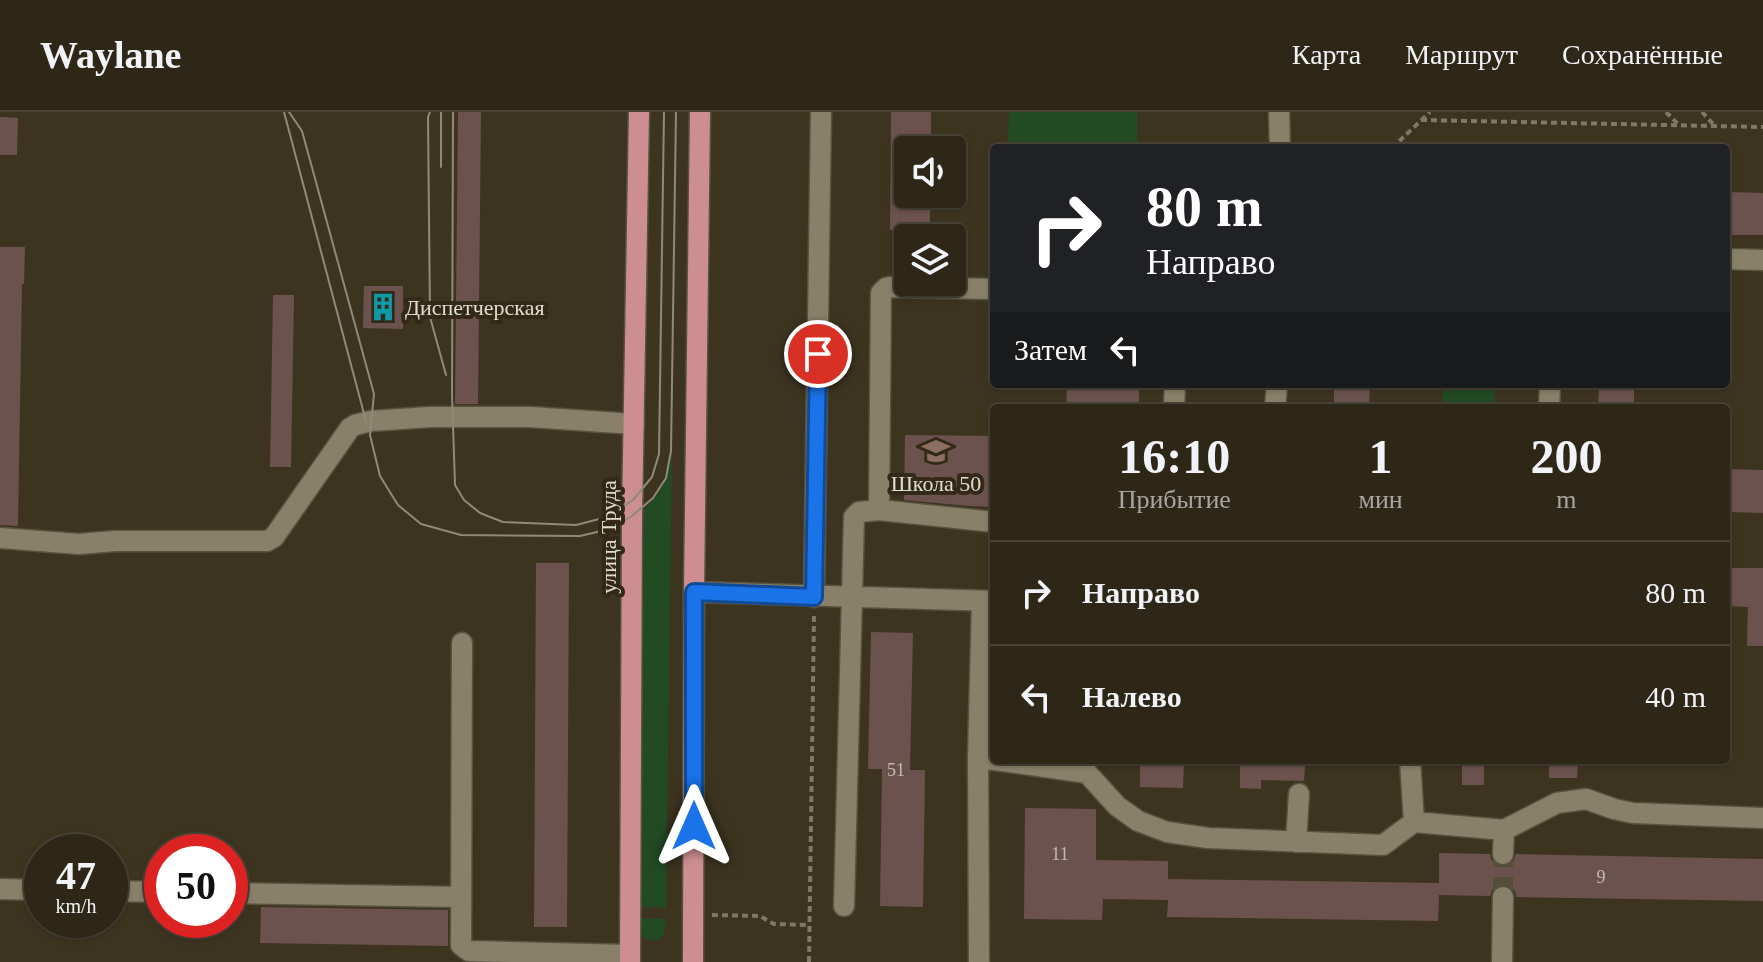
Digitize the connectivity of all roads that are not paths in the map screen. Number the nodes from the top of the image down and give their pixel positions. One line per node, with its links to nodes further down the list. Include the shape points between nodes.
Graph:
1 (639, 112): 9 (main road, улица Труда)
2 (700, 112): 13 (main road)
3 (821, 112): 14 (lane)
4 (1279, 112): 5 (lane)
5 (1280, 144)
6 (1730, 259): 7 (lane)
7 (1763, 260)
8 (990, 289): 10 (lane, via 890,287 881,293)
9 (634, 424): 12 (lane, via 430,417 355,425 267,541 79,544); 34 (main road, улица Труда)
10 (879, 510): 11 (lane); 15 (lane, via 854,517)
11 (990, 522)
12 (0, 538)
13 (694, 592): 14 (lane); 35 (main road)
14 (814, 597): 15 (lane)
15 (851, 598): 16 (lane); 33 (lane)
16 (988, 601): 18 (lane)
17 (462, 643): 31 (lane)
18 (989, 759): 36 (lane)
19 (1052, 764): 21 (lane)
20 (1410, 764): 24 (lane)
21 (1089, 767): 26 (lane, via 1117,806 1167,832)
22 (1299, 794): 26 (lane)
23 (1763, 818): 25 (lane, via 1633,813 1586,799 1557,803)
24 (1414, 822): 25 (lane); 26 (lane, via 1383,845)
25 (1504, 830): 27 (lane)
26 (1296, 842)
27 (1503, 854)
28 (0, 889): 29 (lane)
29 (24, 890)
30 (248, 893): 31 (lane)
31 (461, 897): 34 (lane, via 461,942 466,950)
32 (1503, 897): 37 (lane)
33 (844, 906)
34 (630, 958)
35 (693, 962)
36 (979, 962)
37 (1502, 962)

